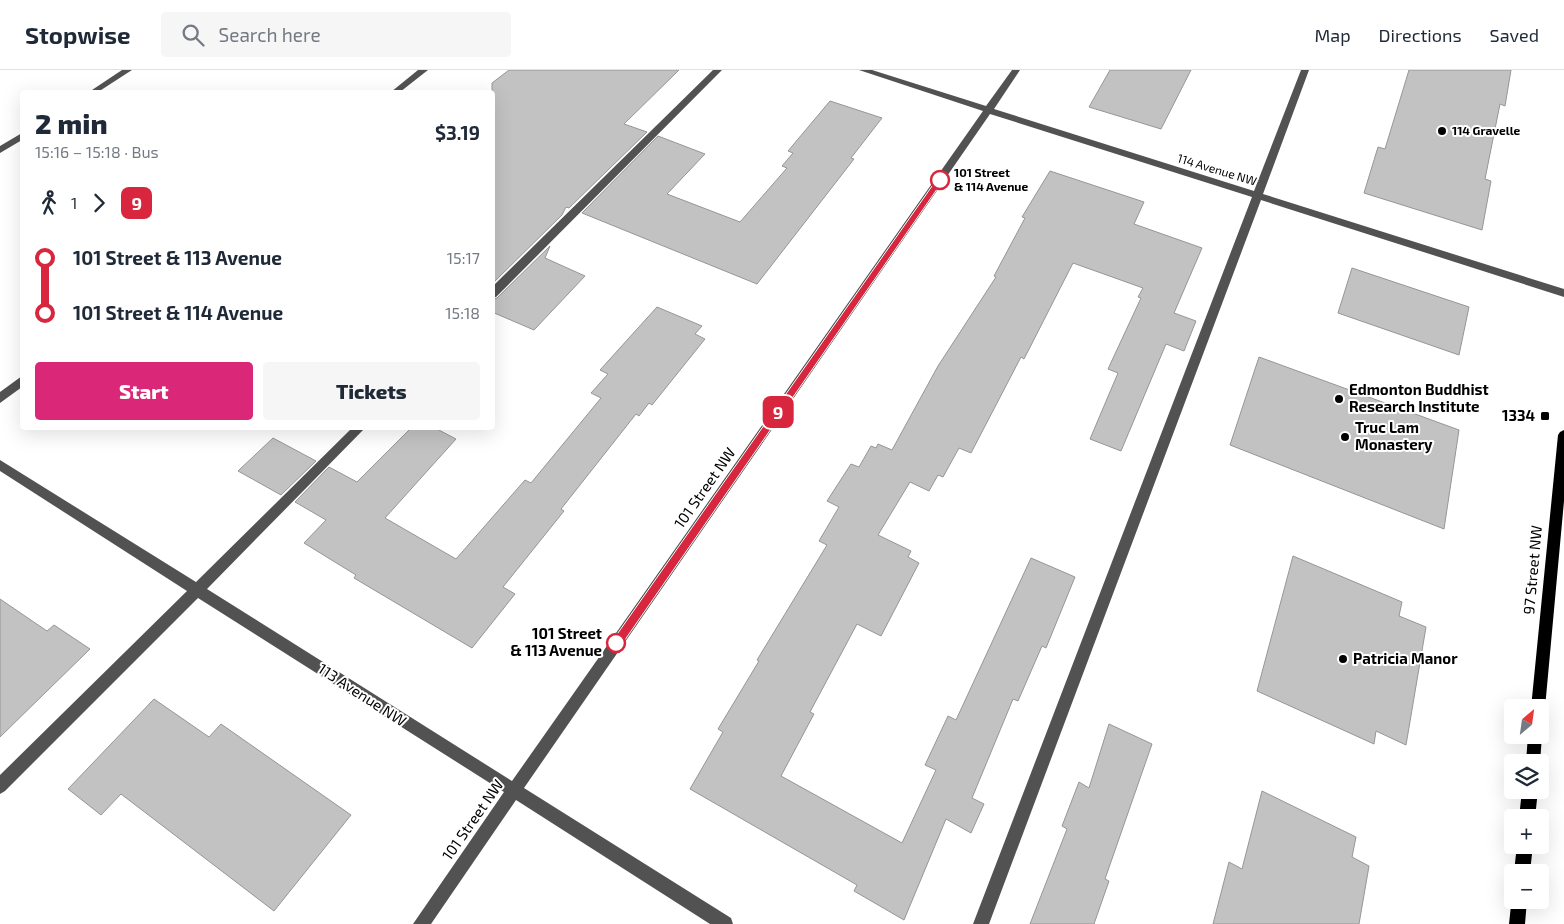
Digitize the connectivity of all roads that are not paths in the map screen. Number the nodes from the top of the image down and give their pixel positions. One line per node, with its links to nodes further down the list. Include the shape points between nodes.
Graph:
1 (128, 70): 7 (street)
2 (424, 70): 8 (street)
3 (718, 70): 13 (street)
4 (863, 70): 9 (street, 114 Avenue NW)
5 (1016, 70): 9 (street, 101 Street NW)
6 (1305, 70): 12 (street)
7 (95, 90)
8 (398, 90)
9 (988, 111): 12 (street, 114 Avenue NW); 23 (street, 101 Street NW)
10 (20, 137): 11 (street)
11 (0, 150)
12 (1257, 195): 14 (street, 114 Avenue NW); 27 (street)
13 (495, 291)
14 (1564, 293)
15 (20, 383): 16 (street)
16 (0, 398)
17 (357, 430): 20 (street)
18 (1564, 435): 21 (main road, 97 Street NW)
19 (0, 465): 20 (street, 113 Avenue NW)
20 (197, 588): 22 (street); 23 (street, 113 Avenue NW)
21 (1539, 699)
22 (0, 786)
23 (513, 791): 25 (street, 101 Street NW); 26 (street, 113 Avenue NW)
24 (1518, 909): 28 (main road)
25 (421, 924)
26 (725, 924)
27 (981, 924)
28 (1517, 924)

